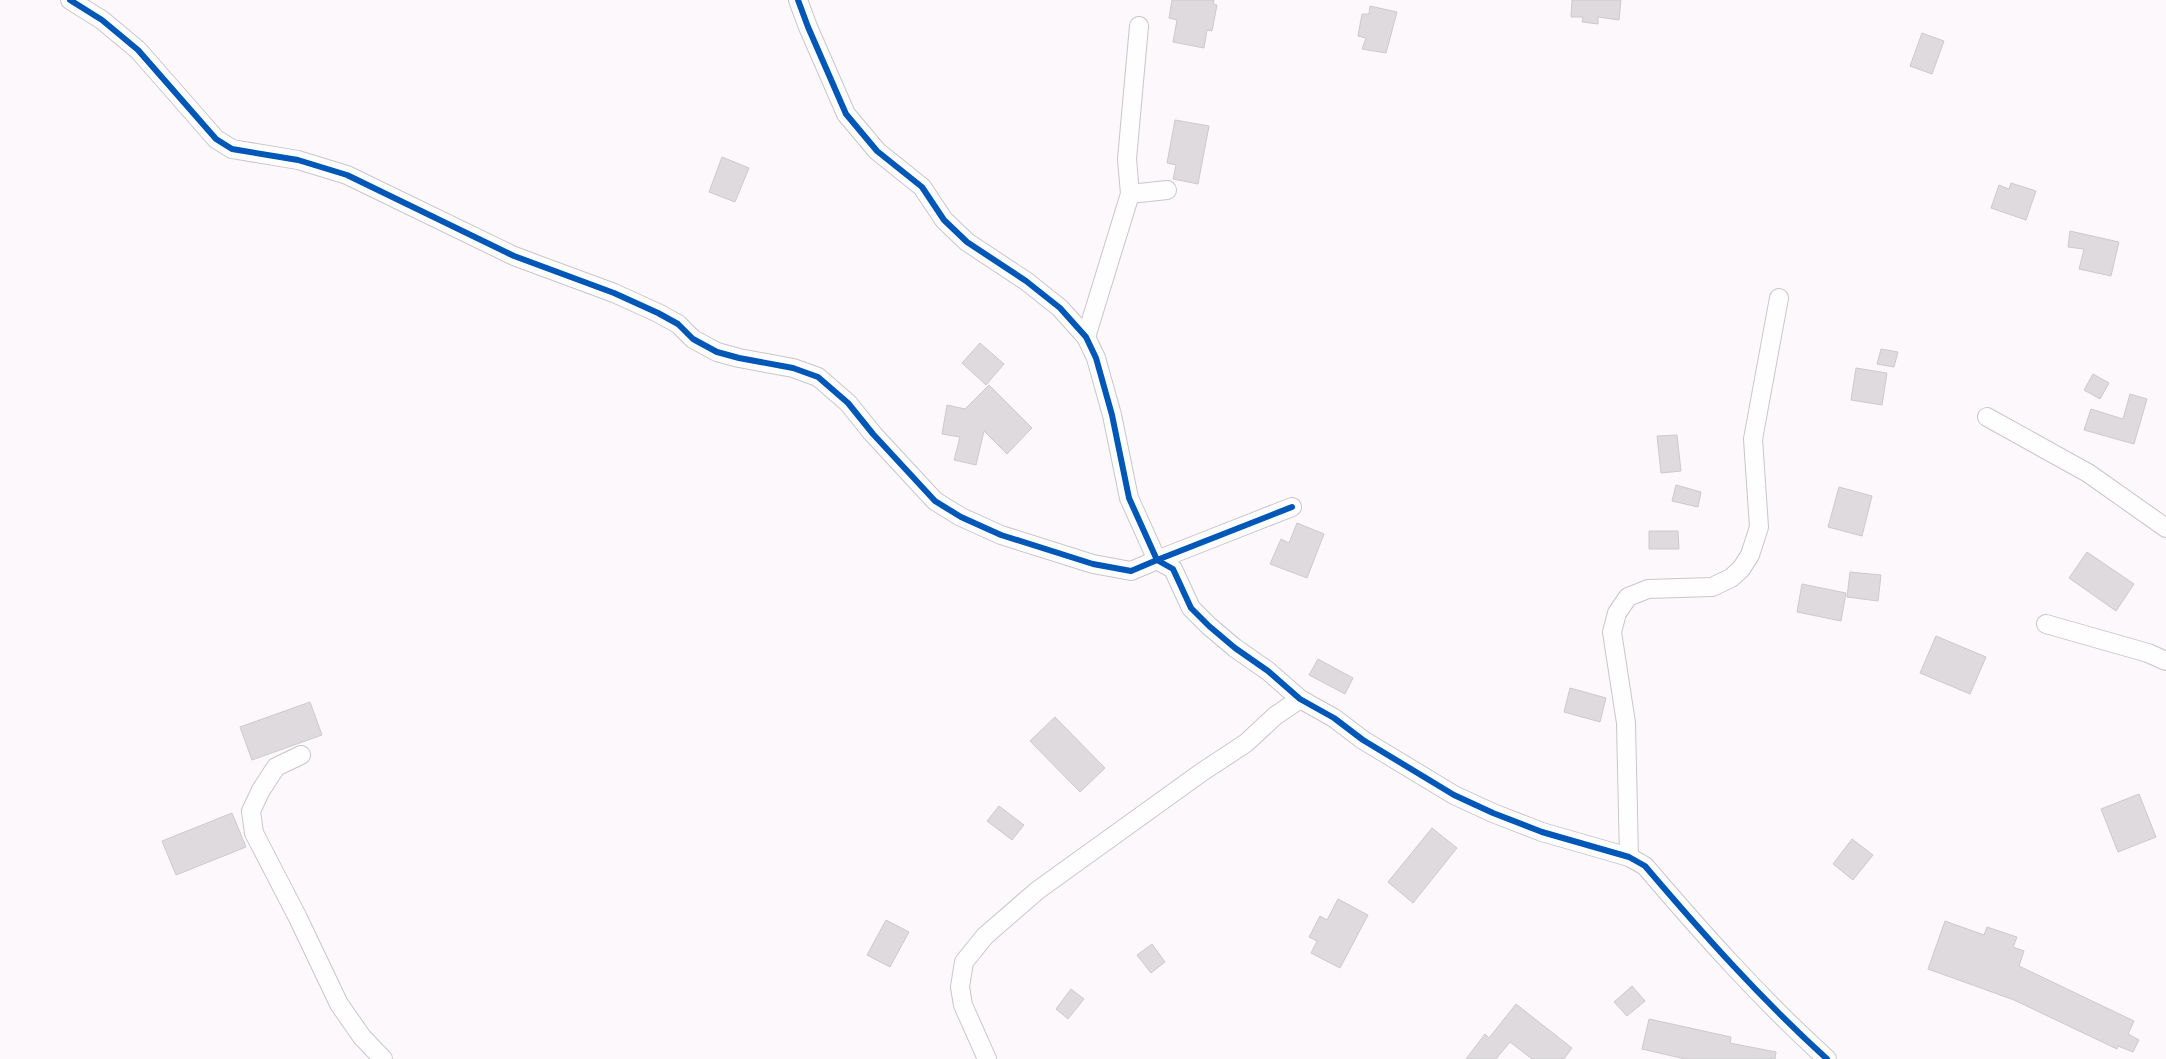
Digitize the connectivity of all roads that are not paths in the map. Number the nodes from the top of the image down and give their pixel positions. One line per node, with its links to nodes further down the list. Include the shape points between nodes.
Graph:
1 (70, 0): 11 (street, via 102,20 138,50 216,139 232,149 298,160 347,175 514,256 658,313 717,352 793,368 818,377 848,402 935,501 1001,535 1093,564 1132,571)
2 (798, 0): 7 (street, via 846,114 871,143 922,187 944,220 967,242 1053,302)
3 (1139, 26): 5 (street, via 1127,159)
4 (1167, 190): 5 (street)
5 (1130, 194): 7 (street)
6 (1779, 298): 16 (street, via 1753,439 1759,527 1750,555 1731,578 1712,587 1648,589 1628,597 1617,613 1612,632 1626,723)
7 (1086, 337): 11 (street, via 1096,358 1112,415 1129,498)
8 (1986, 417): 10 (street, via 2088,473)
9 (1292, 507): 11 (street)
10 (2166, 528)
11 (1157, 560): 14 (street, via 1173,569 1191,608 1209,626)
12 (2046, 624): 13 (street)
13 (2166, 661)
14 (1300, 699): 16 (street, via 1454,795 1542,832); 18 (street, via 1246,744 1038,890 985,936 964,962 960,988 963,1005)
15 (301, 755): 17 (street, via 276,767 260,790 251,811 254,833 339,1004 362,1037)
16 (1629, 856): 19 (street, via 1645,866 1723,956)
17 (383, 1059)
18 (987, 1059)
19 (1827, 1059)

